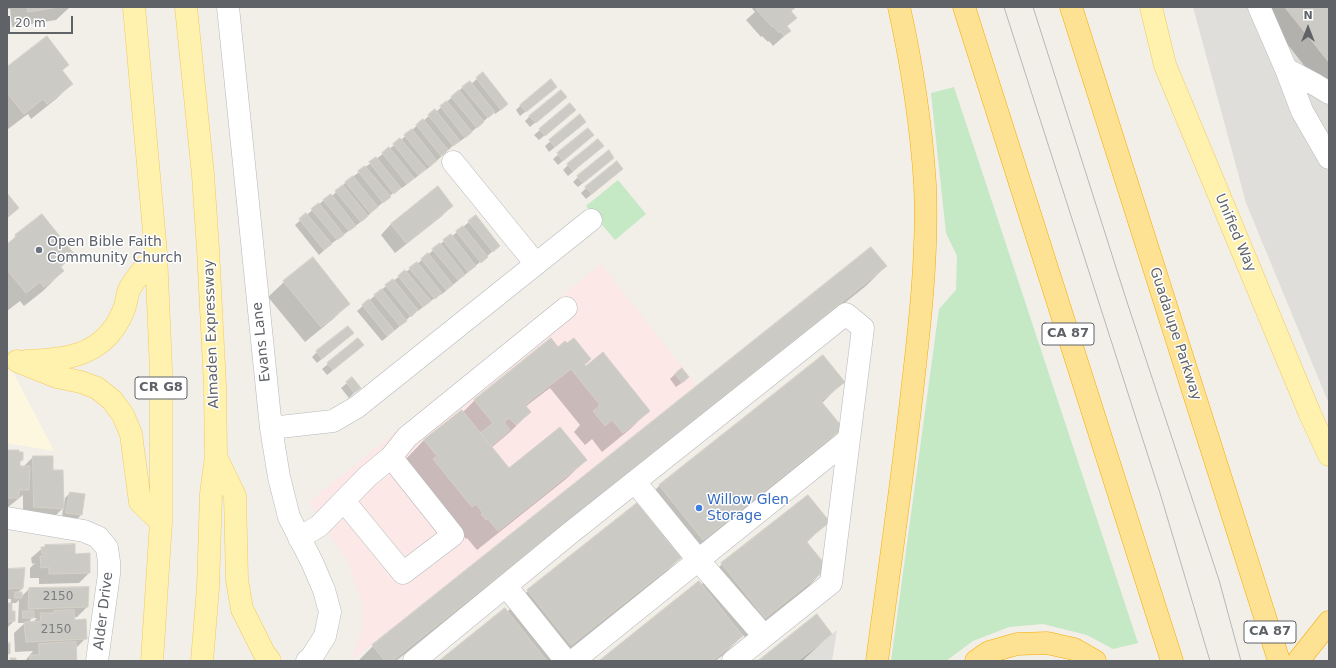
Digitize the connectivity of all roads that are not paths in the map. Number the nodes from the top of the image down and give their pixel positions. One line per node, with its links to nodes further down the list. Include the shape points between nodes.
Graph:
1 (134, 7): 14 (main road, CR G8)
2 (186, 7): 23 (main road, Almaden Expressway, via 208,250)
3 (228, 7): 19 (street, Evans Lane)
4 (899, 7): 43 (highway, via 921,134 925,185 925,239 921,318)
5 (964, 7): 46 (highway, CA 87)
6 (1071, 7): 47 (highway, Guadalupe Parkway / CA 87)
7 (1151, 7): 18 (main road, Unified Way, via 1165,65)
8 (1259, 7): 9 (street)
9 (1286, 69): 10 (street); 11 (street, via 1302,111)
10 (1329, 94)
11 (1329, 158)
12 (454, 162): 15 (street)
13 (591, 220): 15 (street)
14 (156, 254): 17 (main road, via 129,289 118,322 94,348 76,356 55,360); 28 (main road, CR G8, via 161,370)
15 (536, 264): 19 (street, via 357,407 333,422)
16 (566, 308): 24 (street, via 407,437)
17 (12, 358): 28 (main road, via 57,377 97,388 112,400 123,415 131,434 140,502)
18 (1310, 414): 20 (main road); 22 (main road, Unified Way)
19 (271, 428): 29 (street, Evans Lane, via 289,517)
20 (1329, 434)
21 (849, 439): 25 (street, via 863,328 846,314); 30 (street); 33 (street, via 831,583)
22 (1329, 455)
23 (216, 457): 36 (main road, Almaden Expressway, via 210,494 208,588); 37 (main road, via 235,496 237,580 242,610)
24 (391, 457): 26 (street); 26 (street, via 453,535 403,573)
25 (635, 482): 30 (street); 31 (street)
26 (344, 501): 29 (street, via 319,526)
27 (7, 518): 34 (street, Alder Drive, via 84,531 98,537 107,548 109,574)
28 (162, 522): 35 (main road, CR G8)
29 (299, 538): 38 (street, Evans Lane, via 324,590 330,612 325,636)
30 (699, 560): 33 (street); 41 (street)
31 (506, 586): 39 (street); 40 (street)
32 (1329, 622): 48 (highway); 49 (main road)
33 (764, 636): 42 (street)
34 (97, 661)
35 (152, 661)
36 (202, 661)
37 (270, 661)
38 (307, 661)
39 (414, 661)
40 (566, 661)
41 (573, 661)
42 (733, 661)
43 (877, 661)
44 (976, 661): 45 (highway, via 989,652 1017,644 1047,643 1074,649)
45 (1095, 661)
46 (1172, 661)
47 (1279, 661)
48 (1298, 661)
49 (1305, 661)

